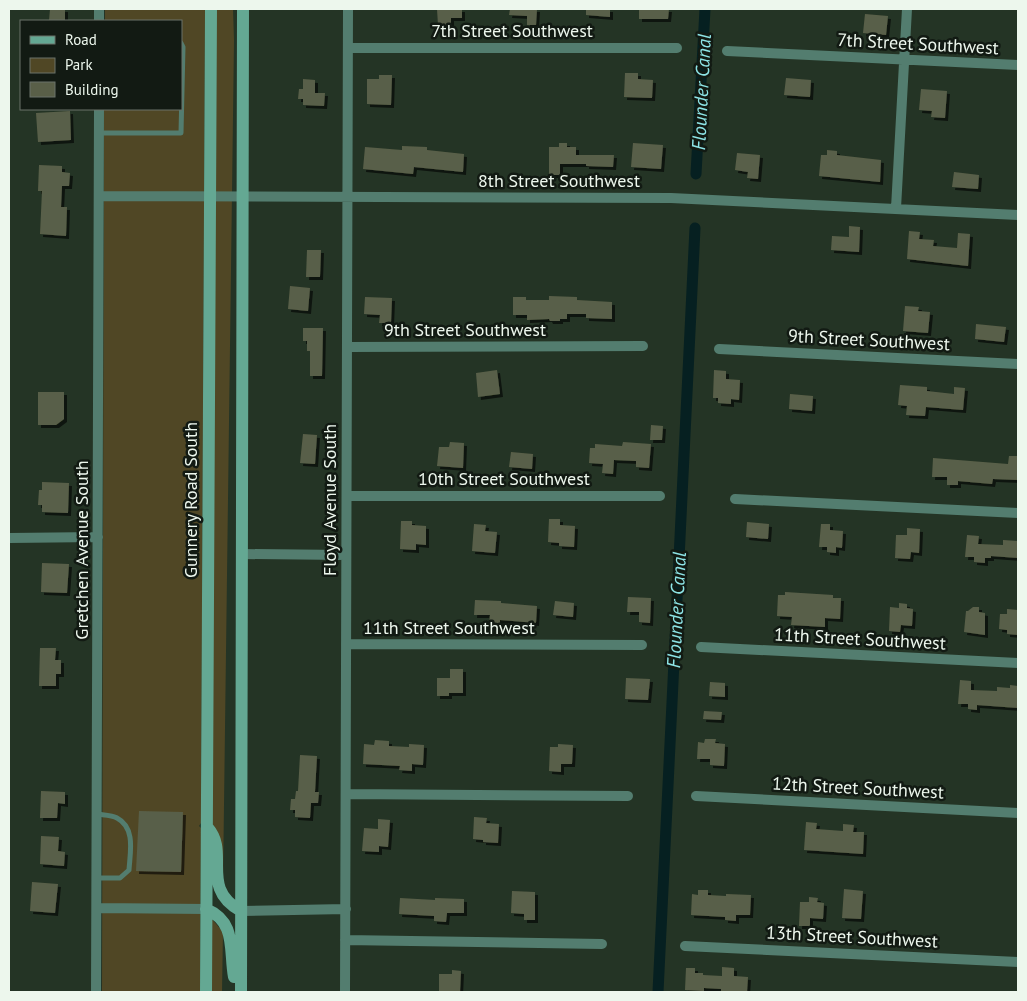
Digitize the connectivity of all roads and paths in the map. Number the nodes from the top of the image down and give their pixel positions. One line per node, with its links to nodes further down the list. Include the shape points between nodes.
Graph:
1 (210, 9): 16 (main road, Gunnery Road South)
2 (244, 9): 17 (main road)
3 (348, 9): 6 (street, Floyd Avenue South)
4 (907, 9): 9 (street)
5 (182, 45): 11 (lane)
6 (348, 48): 7 (street, 7th Street Southwest); 18 (street, Floyd Avenue South)
7 (677, 48)
8 (727, 50): 9 (street, 7th Street Southwest)
9 (904, 60): 10 (street, 7th Street Southwest); 19 (street)
10 (1018, 65)
11 (182, 90)
12 (99, 110): 14 (street, Gretchen Avenue South)
13 (182, 110): 14 (lane, via 181,133)
14 (99, 133): 15 (street, Gretchen Avenue South)
15 (99, 196): 16 (street, 8th Street Southwest); 29 (street, Gretchen Avenue South)
16 (210, 197): 17 (street, 8th Street Southwest); 42 (main road, Gunnery Road South)
17 (242, 197): 18 (street, 8th Street Southwest); 31 (main road)
18 (347, 197): 19 (street, 8th Street Southwest, via 671,198); 22 (street, Floyd Avenue South)
19 (896, 208): 20 (street, 8th Street Southwest)
20 (1018, 215)
21 (643, 346): 22 (street, 9th Street Southwest)
22 (347, 347): 25 (street, Floyd Avenue South)
23 (719, 349): 24 (street, 9th Street Southwest)
24 (1018, 364)
25 (346, 496): 26 (street, 10th Street Southwest); 32 (street, Floyd Avenue South)
26 (660, 496)
27 (735, 499): 28 (street)
28 (1018, 513)
29 (98, 537): 30 (street); 41 (street, Gretchen Avenue South)
30 (9, 538)
31 (242, 554): 32 (street); 47 (main road)
32 (346, 555): 33 (street, Floyd Avenue South)
33 (346, 644): 34 (street, 11th Street Southwest); 37 (street, Floyd Avenue South)
34 (642, 645)
35 (701, 648): 36 (street, 11th Street Southwest)
36 (1018, 663)
37 (347, 794): 38 (street); 46 (street, Floyd Avenue South)
38 (628, 796)
39 (696, 796): 40 (street, 12th Street Southwest)
40 (1018, 812)
41 (97, 814): 43 (street, Gretchen Avenue South); 43 (lane, via 116,818 126,826 130,837 129,870 120,878)
42 (206, 826): 45 (main road, Gunnery Road South); 47 (main road, via 216,846 216,877 222,896)
43 (97, 878): 44 (street, Gretchen Avenue South)
44 (96, 908): 45 (street); 53 (street, Gretchen Avenue South)
45 (206, 909): 52 (main road, via 224,921 229,932 234,977); 54 (main road, Gunnery Road South)
46 (346, 909): 47 (street); 48 (street, Floyd Avenue South)
47 (240, 911): 52 (main road)
48 (345, 940): 49 (street); 55 (street, Floyd Avenue South)
49 (602, 944)
50 (684, 946): 51 (street, 13th Street Southwest)
51 (1018, 962)
52 (241, 989)
53 (96, 992)
54 (206, 992)
55 (345, 992)

